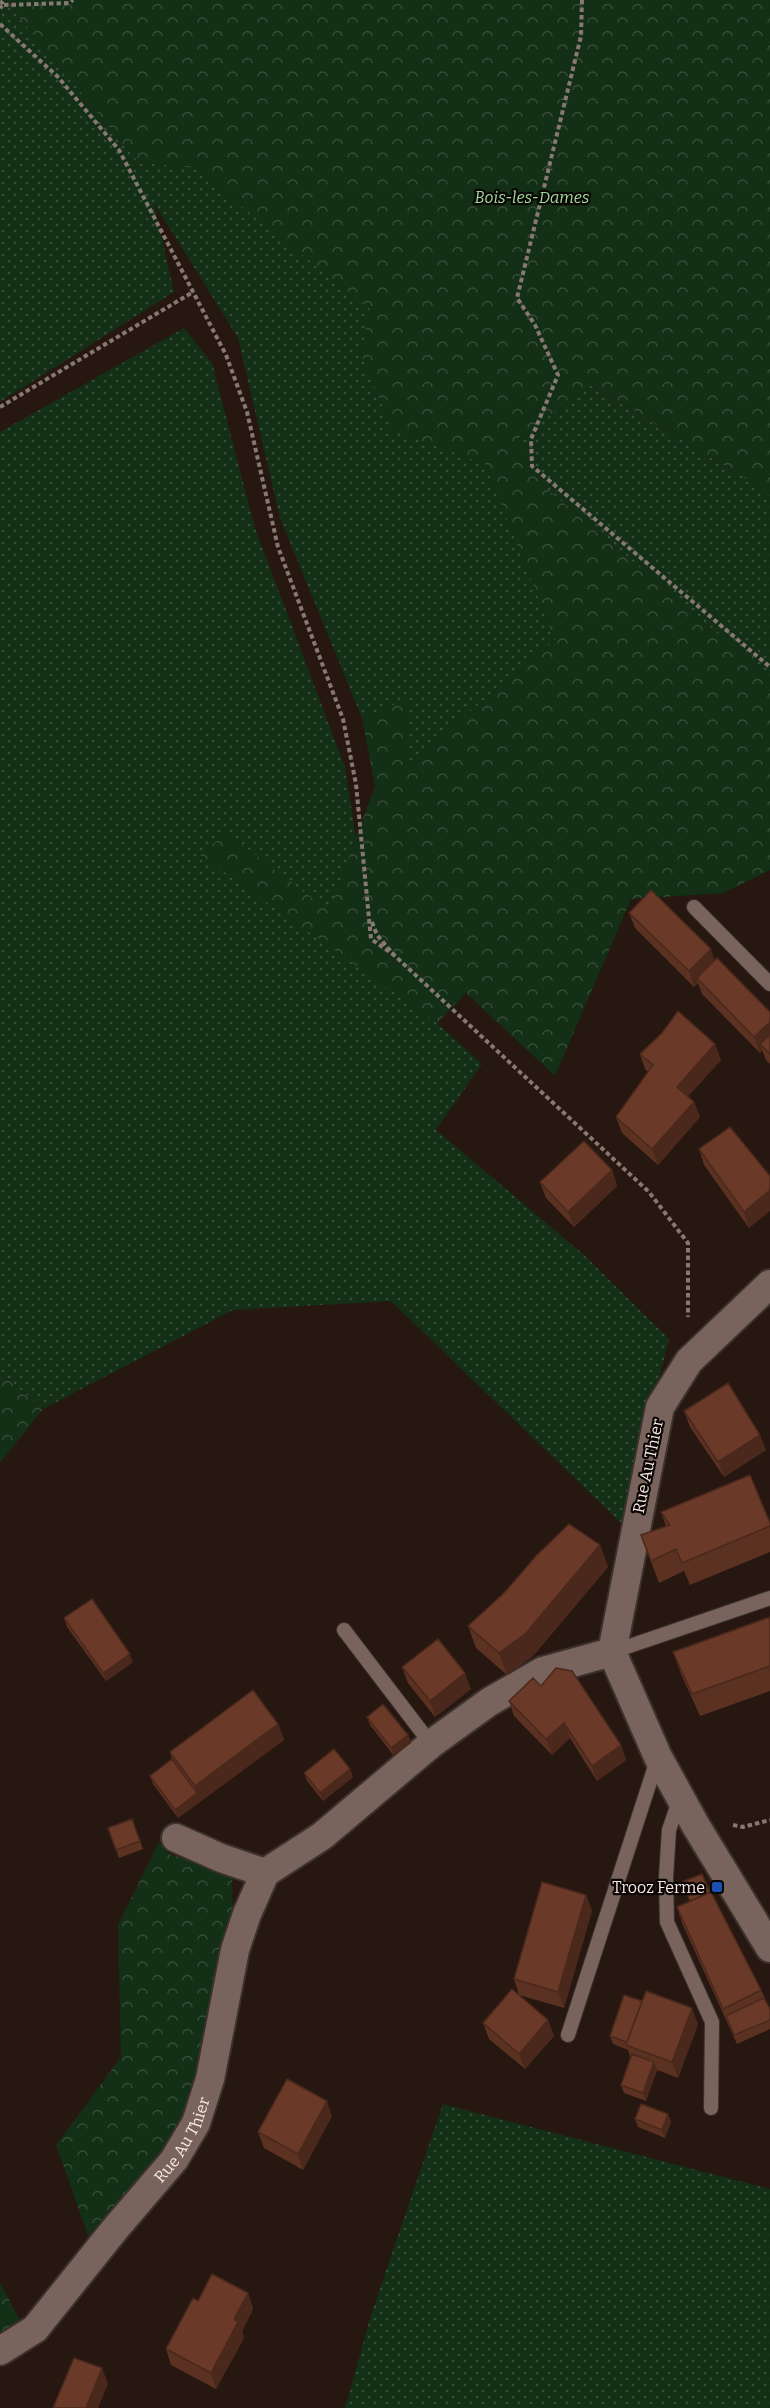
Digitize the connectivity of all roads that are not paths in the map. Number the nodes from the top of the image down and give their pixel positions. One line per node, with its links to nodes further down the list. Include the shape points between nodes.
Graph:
1 (694, 907): 2 (lane)
2 (770, 984)
3 (770, 1284): 6 (street, Rue Au Thier, via 689,1361 660,1407)
4 (770, 1598): 6 (lane)
5 (344, 1630): 7 (lane)
6 (612, 1653): 7 (street, via 543,1671 489,1702); 8 (street)
7 (430, 1744): 11 (street, via 322,1836)
8 (658, 1757): 9 (street); 13 (lane)
9 (680, 1795): 12 (street); 14 (lane, via 669,1830 667,1922 712,2022)
10 (176, 1838): 11 (street)
11 (265, 1873): 15 (street, Rue Au Thier, via 235,1950 210,2079 196,2123 174,2160 35,2329)
12 (770, 1948)
13 (568, 2035)
14 (711, 2108)
15 (0, 2351)

